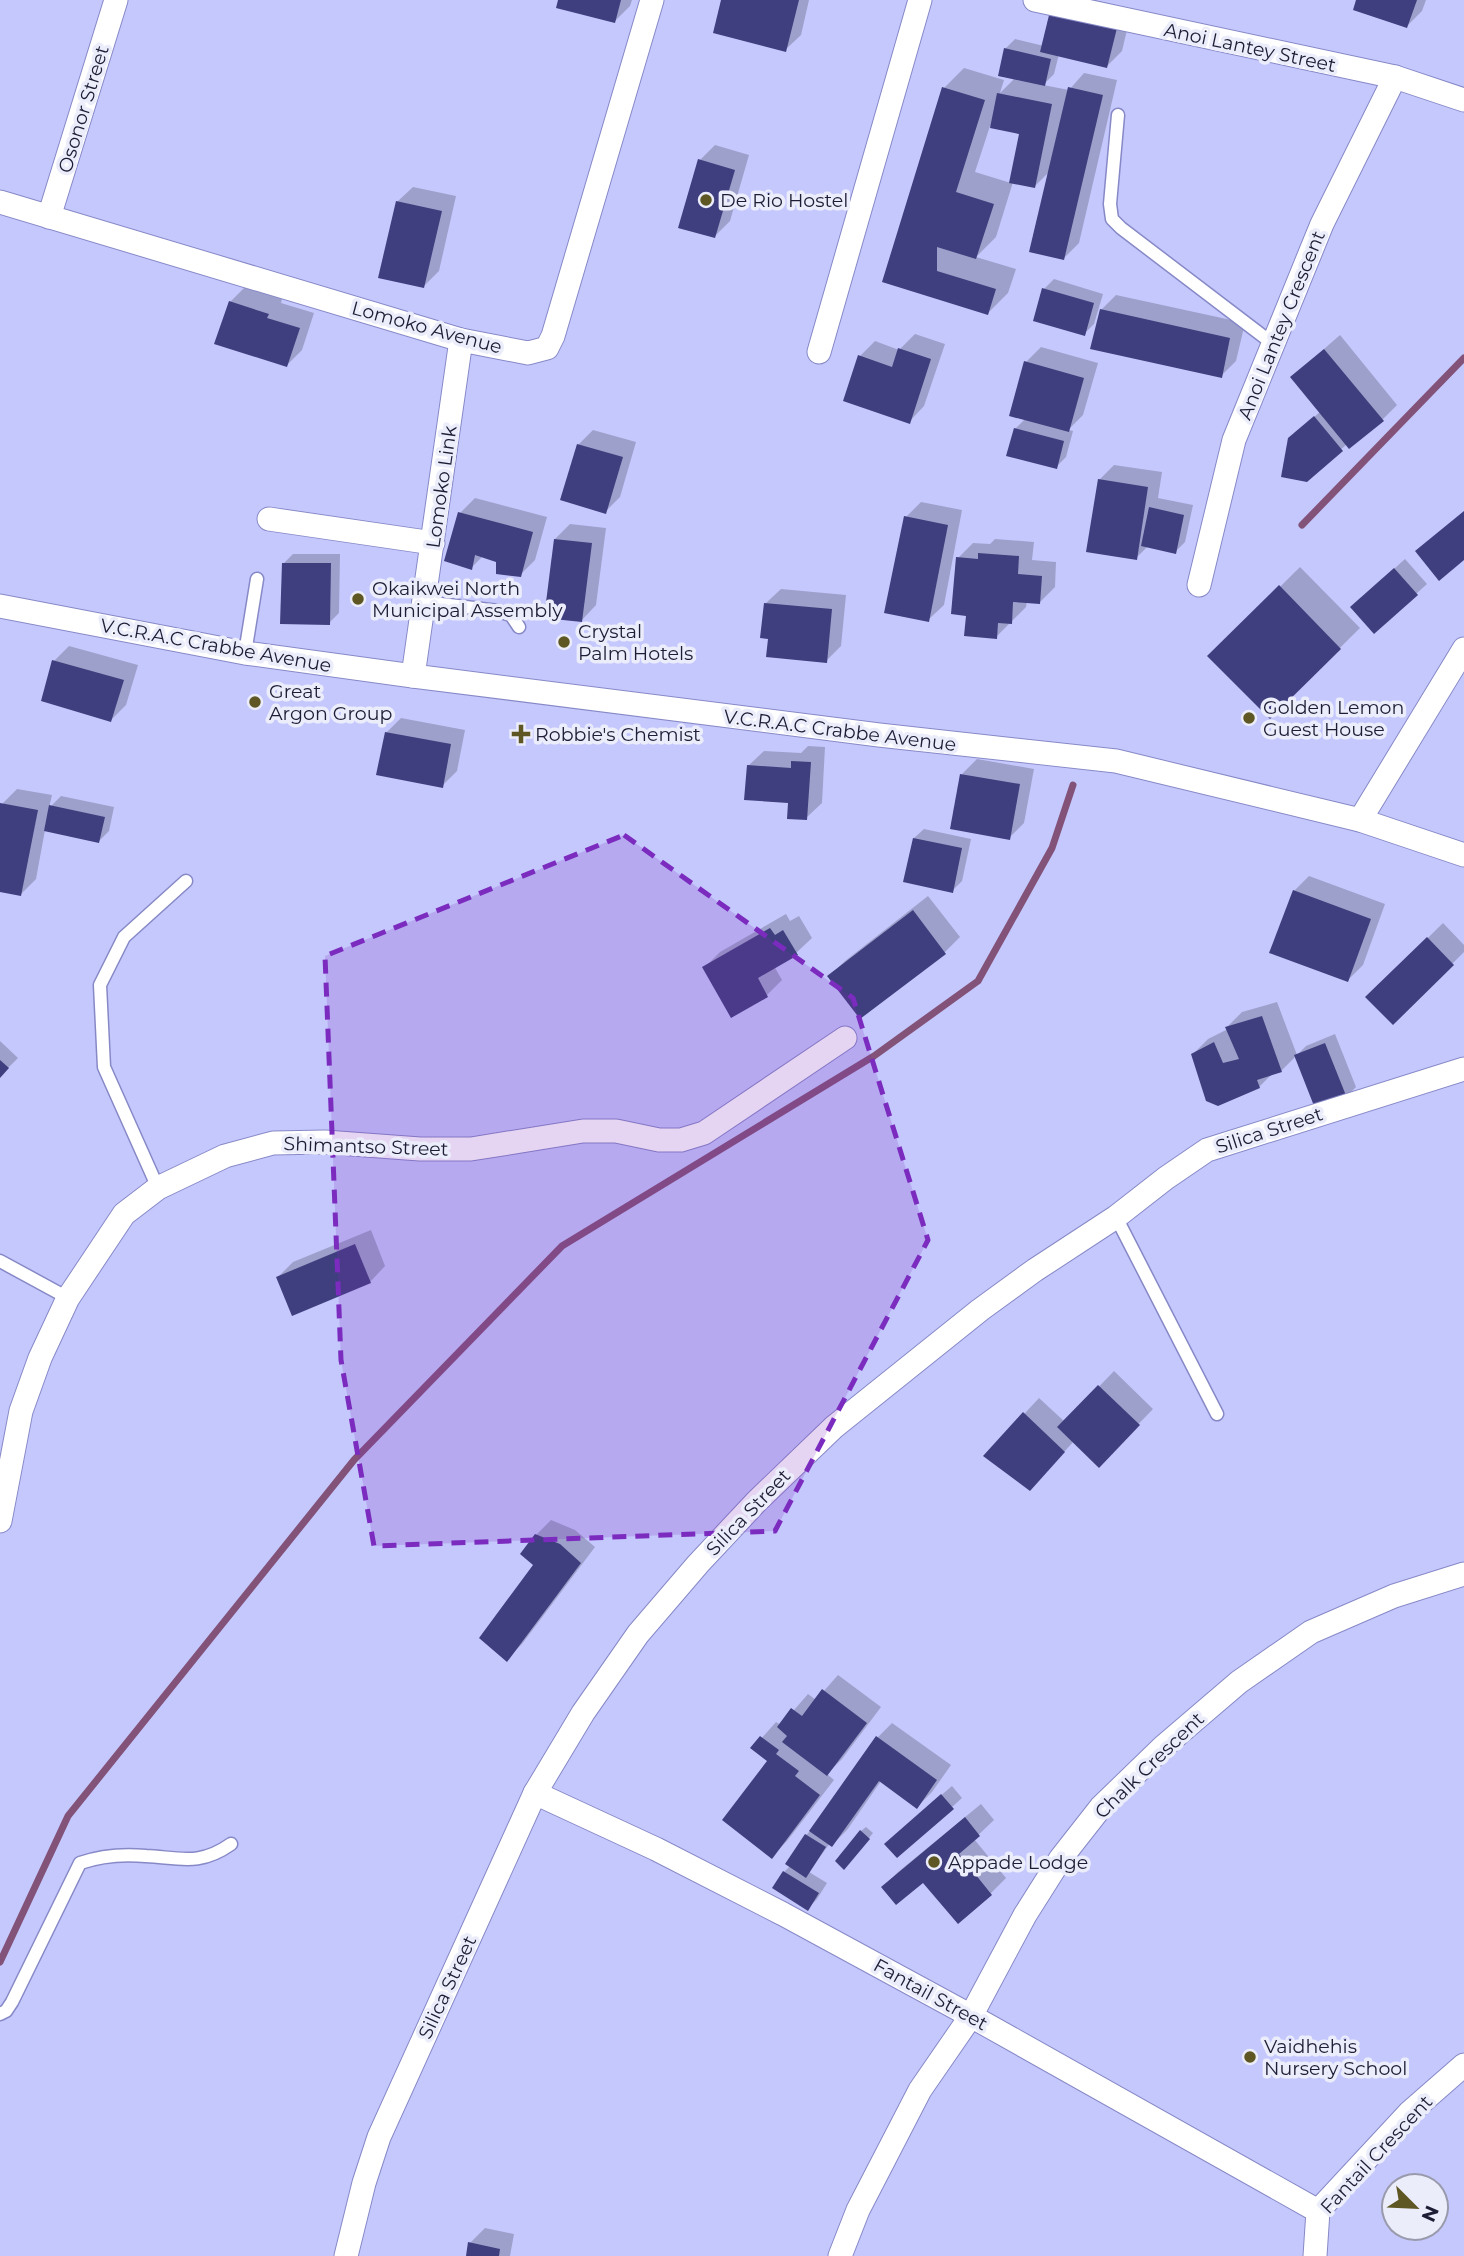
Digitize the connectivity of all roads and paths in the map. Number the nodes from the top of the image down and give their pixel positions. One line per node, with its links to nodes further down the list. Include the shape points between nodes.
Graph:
1 (116, 0): 9 (street, Osonor Street)
2 (652, 0): 10 (street, Lomoko Avenue, via 547,348 528,353)
3 (920, 0): 12 (street)
4 (1035, 0): 5 (street, Anoi Lantey Street)
5 (1395, 77): 6 (street, Anoi Lantey Street); 11 (street, Anoi Lantey Crescent, via 1322,225)
6 (1464, 100)
7 (1118, 116): 11 (lane, via 1112,219)
8 (0, 202): 9 (street, Lomoko Avenue)
9 (49, 217): 10 (street, Lomoko Avenue)
10 (461, 340): 14 (street, Lomoko Link)
11 (1272, 343): 16 (street, Anoi Lantey Crescent, via 1234,440)
12 (819, 352)
13 (269, 519): 14 (street)
14 (433, 543): 17 (street, Lomoko Link)
15 (257, 579): 21 (lane)
16 (1199, 585)
17 (425, 602): 19 (lane, via 498,611 511,615); 22 (street, Lomoko Link)
18 (0, 606): 21 (street, V.C.R.A.C Crabbe Avenue)
19 (519, 627)
20 (1464, 649): 23 (street)
21 (245, 653): 22 (street, V.C.R.A.C Crabbe Avenue)
22 (413, 676): 23 (street, V.C.R.A.C Crabbe Avenue, via 1116,761)
23 (1360, 820): 24 (street, V.C.R.A.C Crabbe Avenue)
24 (1464, 855)
25 (186, 881): 28 (lane, via 124,937 100,985 104,1067)
26 (845, 1038): 28 (street, Shimantso Street, via 704,1133 681,1140 583,1131 471,1149 273,1143 225,1156)
27 (1464, 1069): 29 (street, Silica Street, via 1207,1150)
28 (158, 1188): 31 (street, Shimantso Street, via 124,1214)
29 (1116, 1217): 32 (lane); 35 (street, Silica Street, via 980,1310 834,1427 756,1502 638,1634 583,1713)
30 (0, 1261): 31 (lane)
31 (68, 1298): 33 (street, Shimantso Street, via 21,1411)
32 (1217, 1415)
33 (0, 1521)
34 (1464, 1574): 38 (street, Chalk Crescent, via 1394,1595 1311,1632 1240,1682 1163,1747 1101,1807 1061,1858)
35 (536, 1793): 38 (street, Fantail Street, via 772,1908); 41 (street, Silica Street, via 379,2137)
36 (231, 1844): 37 (lane, via 193,1861 143,1855 80,1863 12,2002)
37 (0, 2014)
38 (971, 2016): 40 (street, Fantail Street); 42 (street, Chalk Crescent, via 920,2090 858,2210)
39 (1464, 2065): 40 (street, Fantail Crescent, via 1409,2113)
40 (1318, 2211): 43 (street, Fantail Crescent)
41 (346, 2256)
42 (840, 2256)
43 (1315, 2256)

